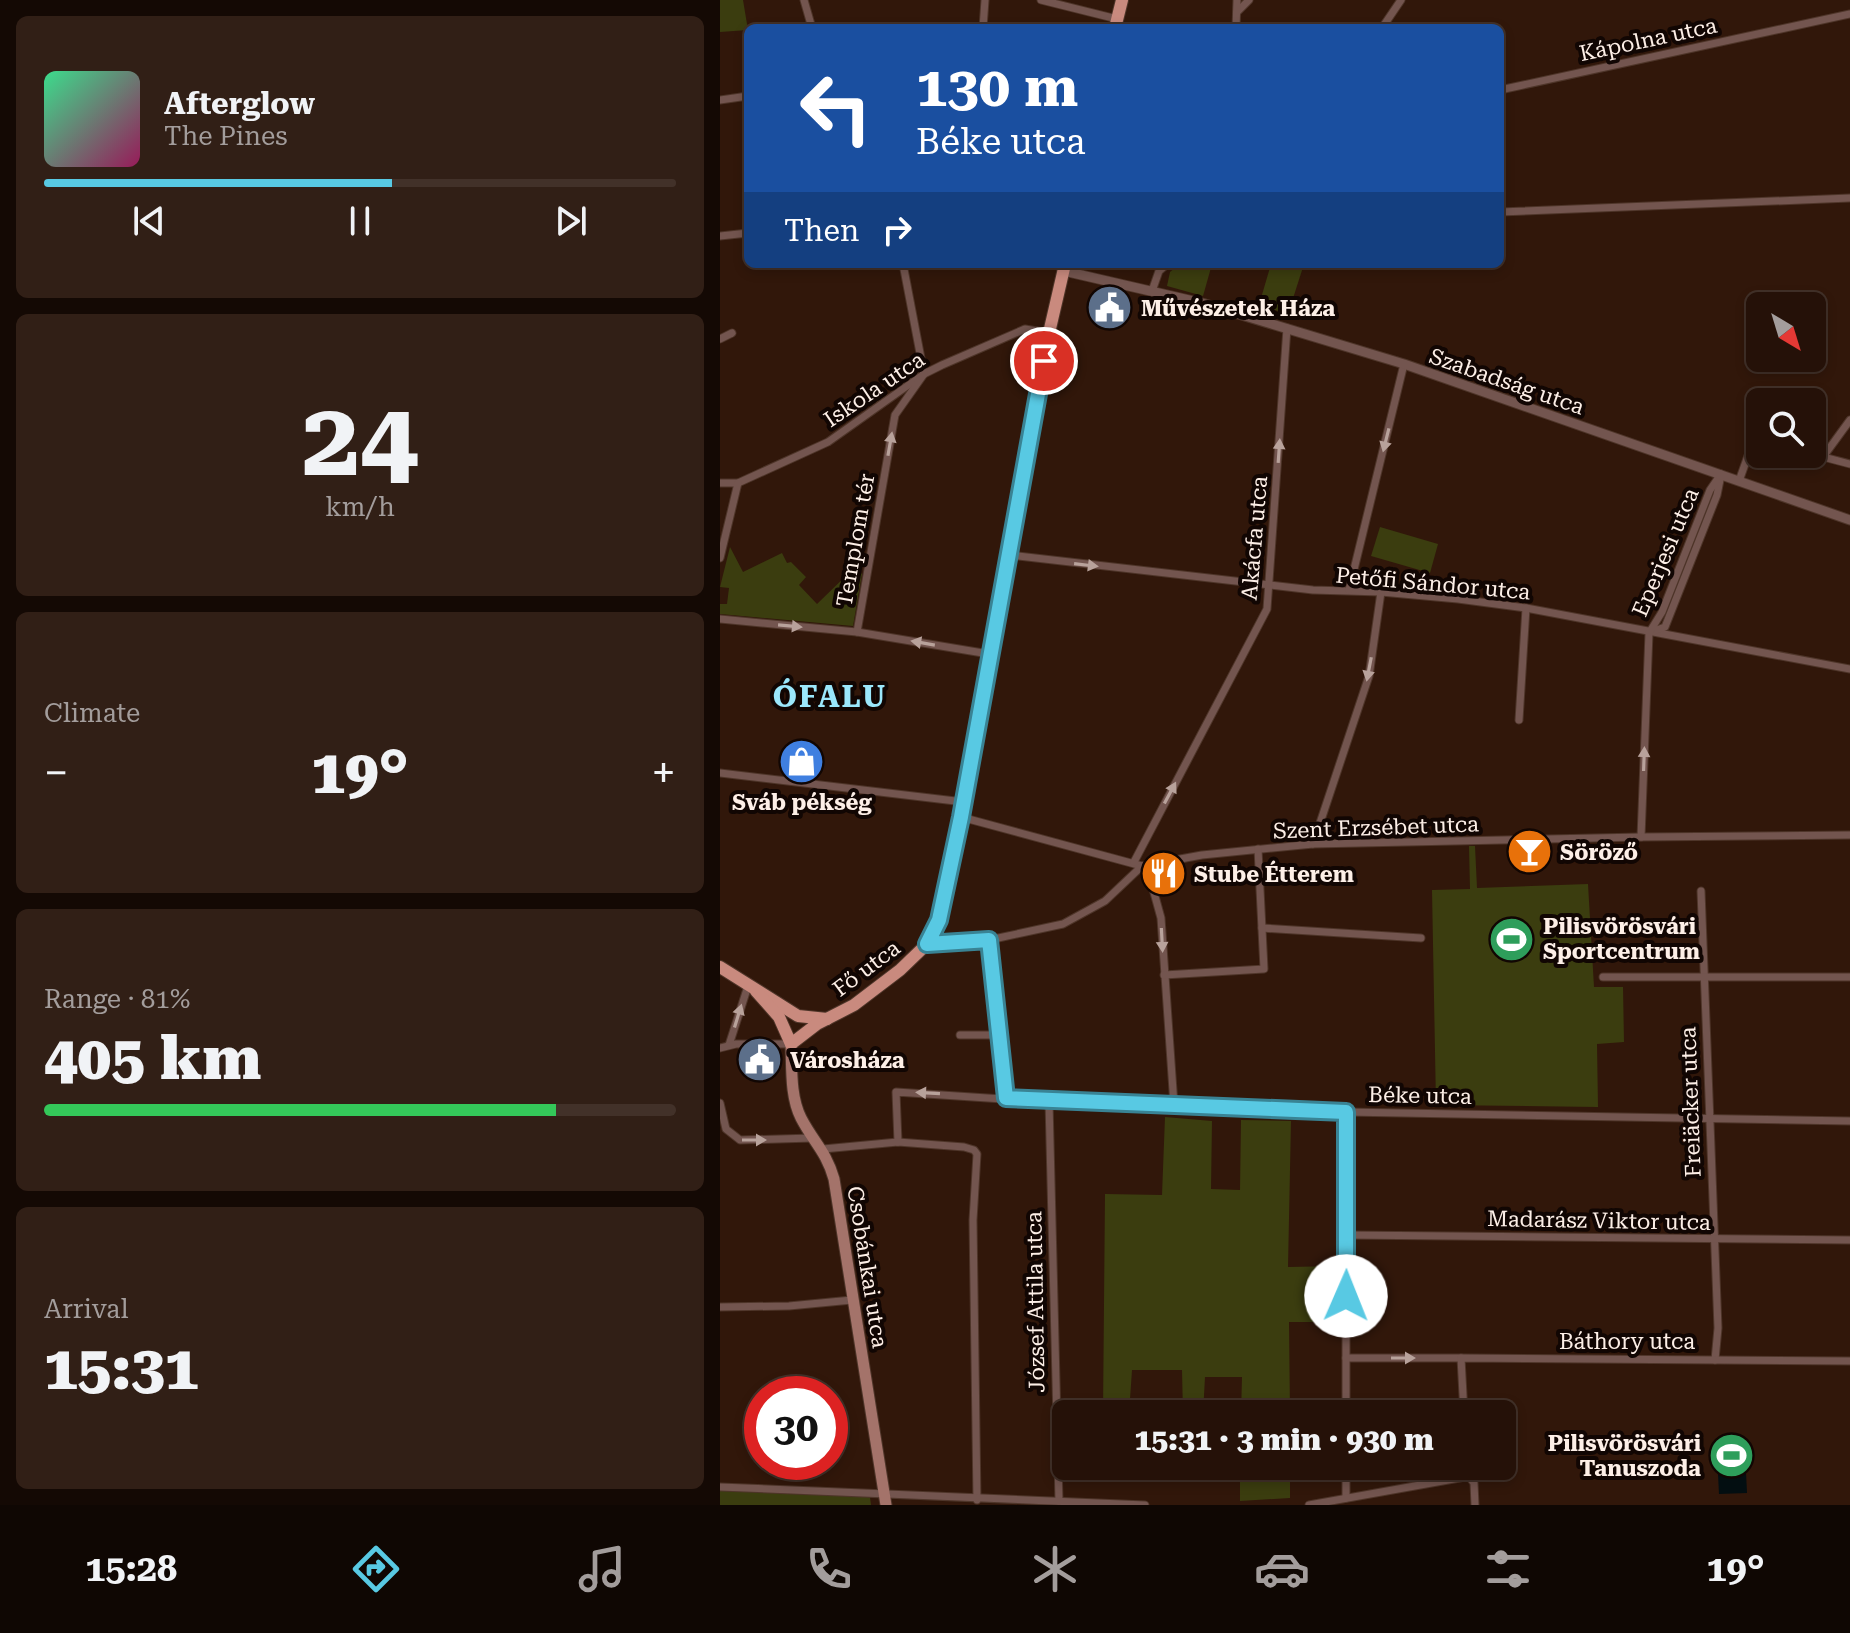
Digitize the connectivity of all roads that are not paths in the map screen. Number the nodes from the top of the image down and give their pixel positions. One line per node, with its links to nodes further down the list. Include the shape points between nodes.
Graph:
1 (804, 0): 10 (street)
2 (985, 0): 11 (street)
3 (1041, 0): 12 (street)
4 (1122, 0): 12 (main road)
5 (1237, 0): 8 (street)
6 (1249, 0): 8 (street)
7 (1401, 0): 14 (street)
8 (1237, 12): 13 (street)
9 (1850, 14): 15 (street, Kápolna utca)
10 (811, 24)
11 (983, 24)
12 (1116, 24)
13 (1236, 24)
14 (1385, 24)
15 (1504, 89)
16 (744, 97): 17 (street)
17 (720, 100)
18 (1850, 198): 19 (street)
19 (1504, 212)
20 (744, 233): 21 (street)
21 (720, 236)
22 (904, 268): 31 (street)
23 (1064, 268): 25 (street, Szabadság utca); 28 (main road, Fő utca)
24 (1162, 268): 25 (street)
25 (1150, 291): 26 (street, Szabadság utca)
26 (1287, 328): 30 (street, Szabadság utca); 44 (street, Akácfa utca, one-way to 26)
27 (732, 333): 29 (street)
28 (1049, 333): 31 (street, Iskola utca, via 1025,329); 42 (main road, Fő utca)
29 (720, 339)
30 (1404, 364): 37 (street, Szabadság utca); 45 (street, one-way to 45)
31 (924, 374): 40 (street, Iskola utca, via 828,442); 49 (street, Templom tér, one-way to 31, via 895,415)
32 (1850, 420): 33 (street)
33 (1826, 453)
34 (1826, 458): 36 (street)
35 (1746, 461): 38 (street)
36 (1850, 464)
37 (1721, 474): 38 (street, Szabadság utca); 50 (street, Eperjesi utca, via 1665,627)
38 (1739, 481): 41 (street, Szabadság utca)
39 (720, 483): 40 (street, Iskola utca)
40 (738, 483): 43 (street)
41 (1850, 520)
42 (1009, 555): 44 (street, Petőfi Sándor utca, one-way to 44); 51 (main road, Fő utca)
43 (720, 558)
44 (1270, 585): 45 (street, Petőfi Sándor utca); 61 (street, Akácfa utca, one-way to 44, via 1259,626)
45 (1349, 590): 46 (street, Petőfi Sándor utca)
46 (1381, 592): 47 (street, Petőfi Sándor utca); 59 (street, one-way to 59, via 1369,676)
47 (1526, 608): 50 (street, Petőfi Sándor utca); 53 (street)
48 (720, 619): 49 (street, Templom tér, one-way to 49)
49 (857, 632): 51 (street, one-way to 49)
50 (1649, 633): 52 (street, Petőfi Sándor utca); 58 (street, Eperjesi utca, one-way to 50)
51 (989, 654): 55 (main road, Fő utca)
52 (1850, 669)
53 (1519, 720)
54 (720, 773): 55 (street)
55 (964, 802): 56 (main road, Fő utca)
56 (961, 817): 61 (street); 67 (main road, Fő utca, via 939,920)
57 (1850, 835): 58 (street, Szent Erzsébet utca)
58 (1641, 837): 59 (street, Szent Erzsébet utca)
59 (1313, 844): 60 (street, Szent Erzsébet utca)
60 (1258, 849): 62 (street, Szent Erzsébet utca); 64 (street)
61 (1134, 862): 62 (street)
62 (1142, 866): 66 (street, via 1105,901 1074,920); 69 (street, one-way to 69, via 1161,918)
63 (1701, 891): 71 (street, Freiäcker utca)
64 (1262, 928): 65 (street); 69 (street, via 1262,971)
65 (1421, 938)
66 (989, 940): 67 (street); 77 (street)
67 (927, 944): 75 (main road, Fő utca, via 864,998)
68 (720, 967): 73 (main road, Fő utca)
69 (1164, 975): 84 (street)
70 (1603, 977): 71 (street)
71 (1704, 977): 72 (street); 86 (street, Freiäcker utca)
72 (1850, 977)
73 (752, 988): 74 (main road, Fő utca); 78 (main road, via 779,1017); 79 (street, one-way to 73)
74 (798, 1016): 75 (main road, Fő utca); 78 (main road, via 800,1027)
75 (827, 1019): 78 (main road)
76 (960, 1035): 77 (street)
77 (1000, 1035): 81 (street)
78 (792, 1041): 79 (street); 88 (main road, Csobánkai utca, via 795,1102)
79 (729, 1045): 80 (street)
80 (720, 1048)
81 (1006, 1098): 82 (street, Béke utca); 89 (street, Béke utca, one-way to 89, via 896,1092)
82 (1049, 1102): 84 (street, Béke utca); 109 (street, József Attila utca)
83 (720, 1103): 88 (street, one-way to 88, via 726,1129 740,1140)
84 (1174, 1105): 85 (street, Béke utca)
85 (1346, 1112): 86 (street, Béke utca); 91 (street)
86 (1709, 1119): 87 (street, Béke utca); 92 (street, Freiäcker utca)
87 (1850, 1121)
88 (813, 1138): 90 (main road, Csobánkai utca)
89 (898, 1142): 90 (street); 108 (street, via 977,1154)
90 (823, 1149): 94 (main road, Csobánkai utca, via 834,1179)
91 (1347, 1235): 92 (street, Madarász Viktor utca); 96 (street)
92 (1714, 1239): 93 (street, Madarász Viktor utca); 98 (street, Freiäcker utca)
93 (1850, 1240)
94 (852, 1300): 95 (street); 107 (main road, Csobánkai utca)
95 (720, 1307)
96 (1346, 1358): 97 (street, Báthory utca, one-way to 97); 100 (street)
97 (1461, 1358): 98 (street, Báthory utca); 101 (street)
98 (1715, 1360): 99 (street, Báthory utca)
99 (1850, 1361)
100 (1346, 1400)
101 (1463, 1400)
102 (1346, 1480): 106 (street)
103 (1424, 1480): 106 (street)
104 (1473, 1480): 112 (street)
105 (720, 1487): 107 (street)
106 (1346, 1498): 111 (street)
107 (885, 1500): 108 (street)
108 (977, 1500): 109 (street)
109 (1059, 1501): 110 (street)
110 (1145, 1505)
111 (1309, 1505)
112 (1475, 1505)

